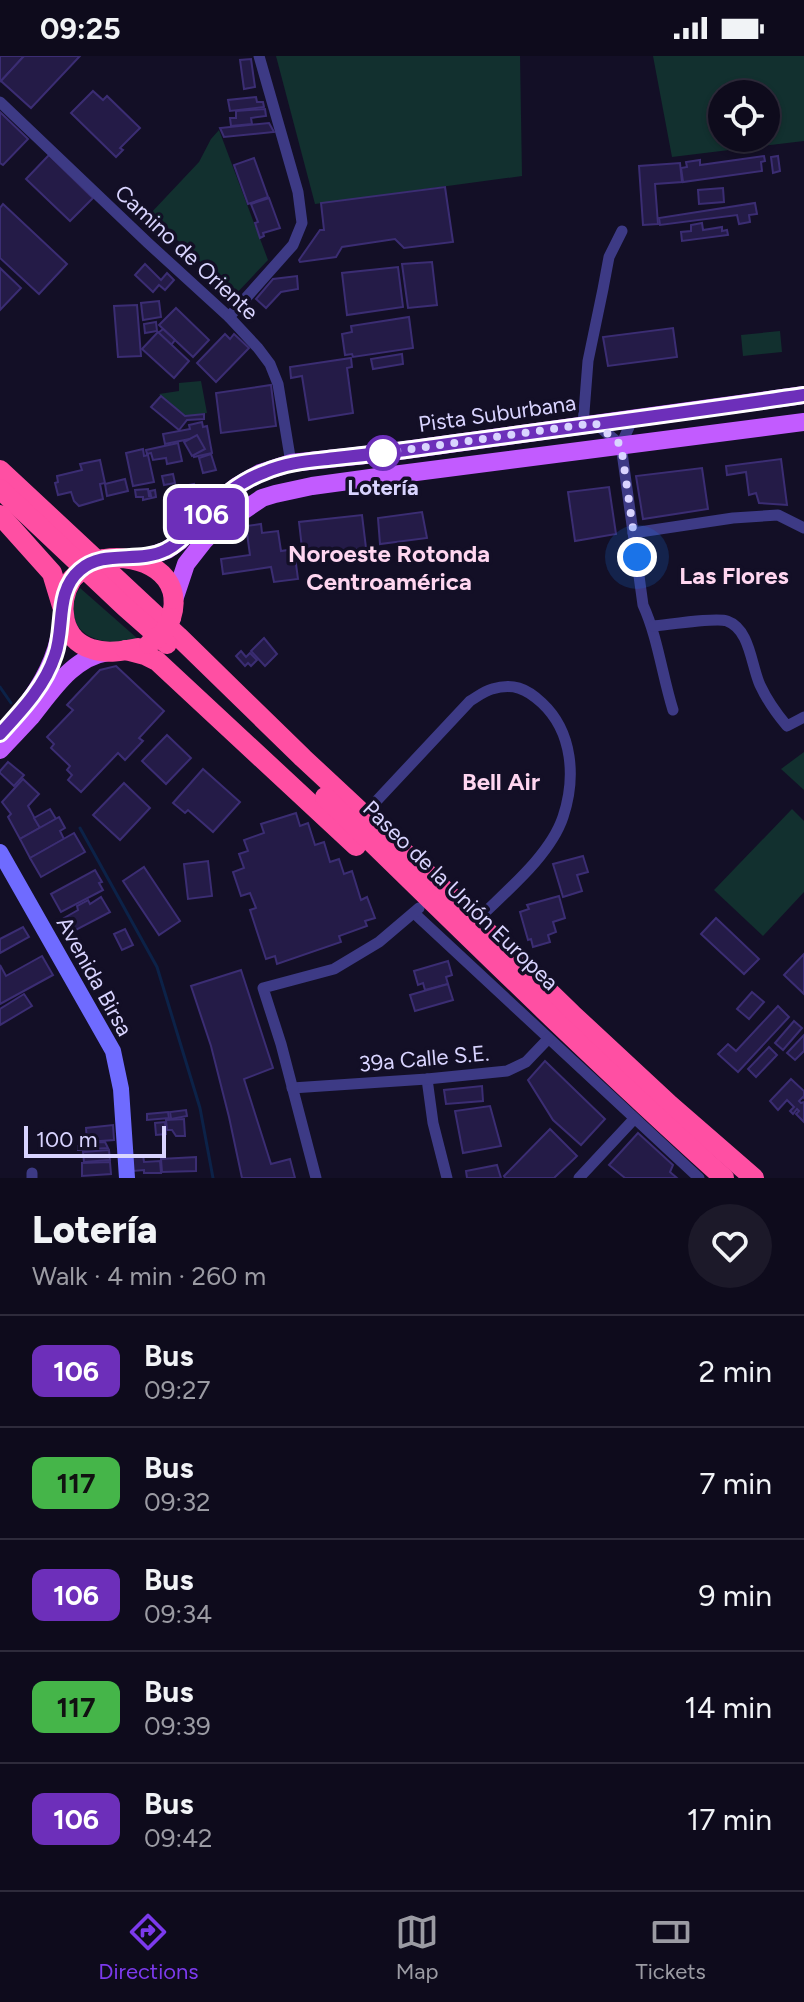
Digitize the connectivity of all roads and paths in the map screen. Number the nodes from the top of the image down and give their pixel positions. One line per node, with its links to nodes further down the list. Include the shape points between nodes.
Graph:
1 (258, 57): 4 (street, via 298,192 302,223 293,245)
2 (0, 102): 4 (street, Camino de Oriente)
3 (622, 231): 8 (street, via 609,257 591,347)
4 (229, 317): 11 (street, Camino de Oriente, via 274,372)
5 (804, 395): 6 (main road, Pista Suburbana)
6 (633, 418): 8 (main road, Pista Suburbana); 9 (street)
7 (804, 422): 9 (main road)
8 (589, 424): 9 (street); 11 (main road, Pista Suburbana)
9 (621, 445): 15 (main road, via 292,489 262,498); 17 (street)
10 (0, 455): 18 (highway, via 99,549)
11 (291, 463): 15 (main road, via 290,474 242,504); 18 (main road, Pista Suburbana, via 237,486 167,550)
12 (0, 470): 20 (highway)
13 (0, 489): 20 (highway, via 125,607)
14 (0, 515): 19 (highway, via 52,573)
15 (218, 527): 20 (main road, via 183,572)
16 (804, 528): 17 (street, via 778,515)
17 (633, 533): 21 (street, via 643,605)
18 (117, 558): 19 (highway, bridge, via 89,563 72,579); 20 (highway, via 150,565 164,576 171,588)
19 (63, 611): 22 (highway, via 72,636 85,646); 25 (main road, via 56,654 46,676)
20 (169, 626): 22 (highway); 27 (highway, Paseo de la Unión Europea, via 226,668); 29 (highway, Paseo de la Unión Europea); 31 (highway, Paseo de la Unión Europea)
21 (653, 626): 23 (street); 24 (street, via 724,619 735,625 773,709 787,726)
22 (121, 651): 26 (main road, via 95,655 76,666); 30 (highway, via 157,661)
23 (673, 710)
24 (804, 717)
25 (0, 734)
26 (0, 750)
27 (368, 810): 29 (highway, Paseo de la Unión Europea); 31 (street, via 470,701 490,689 519,686 549,710 563,730 569,753 570,790 562,821 530,866)
28 (0, 852): 36 (street, Avenida Birsa, via 113,1051)
29 (433, 879): 31 (highway, Paseo de la Unión Europea)
30 (419, 908): 31 (highway); 32 (street); 34 (street, via 379,942 334,969 263,988)
31 (470, 927): 41 (highway, Paseo de la Unión Europea, via 637,1099); 42 (highway, Paseo de la Unión Europea)
32 (548, 1039): 33 (street, 39a Calle S.E., via 526,1062 507,1071); 35 (street)
33 (427, 1079): 34 (street, 39a Calle S.E.); 38 (street)
34 (292, 1088): 37 (street)
35 (634, 1119): 39 (street); 40 (street)
36 (127, 1178)
37 (316, 1178)
38 (447, 1178)
39 (579, 1178)
40 (699, 1178)
41 (724, 1178)
42 (754, 1178)

